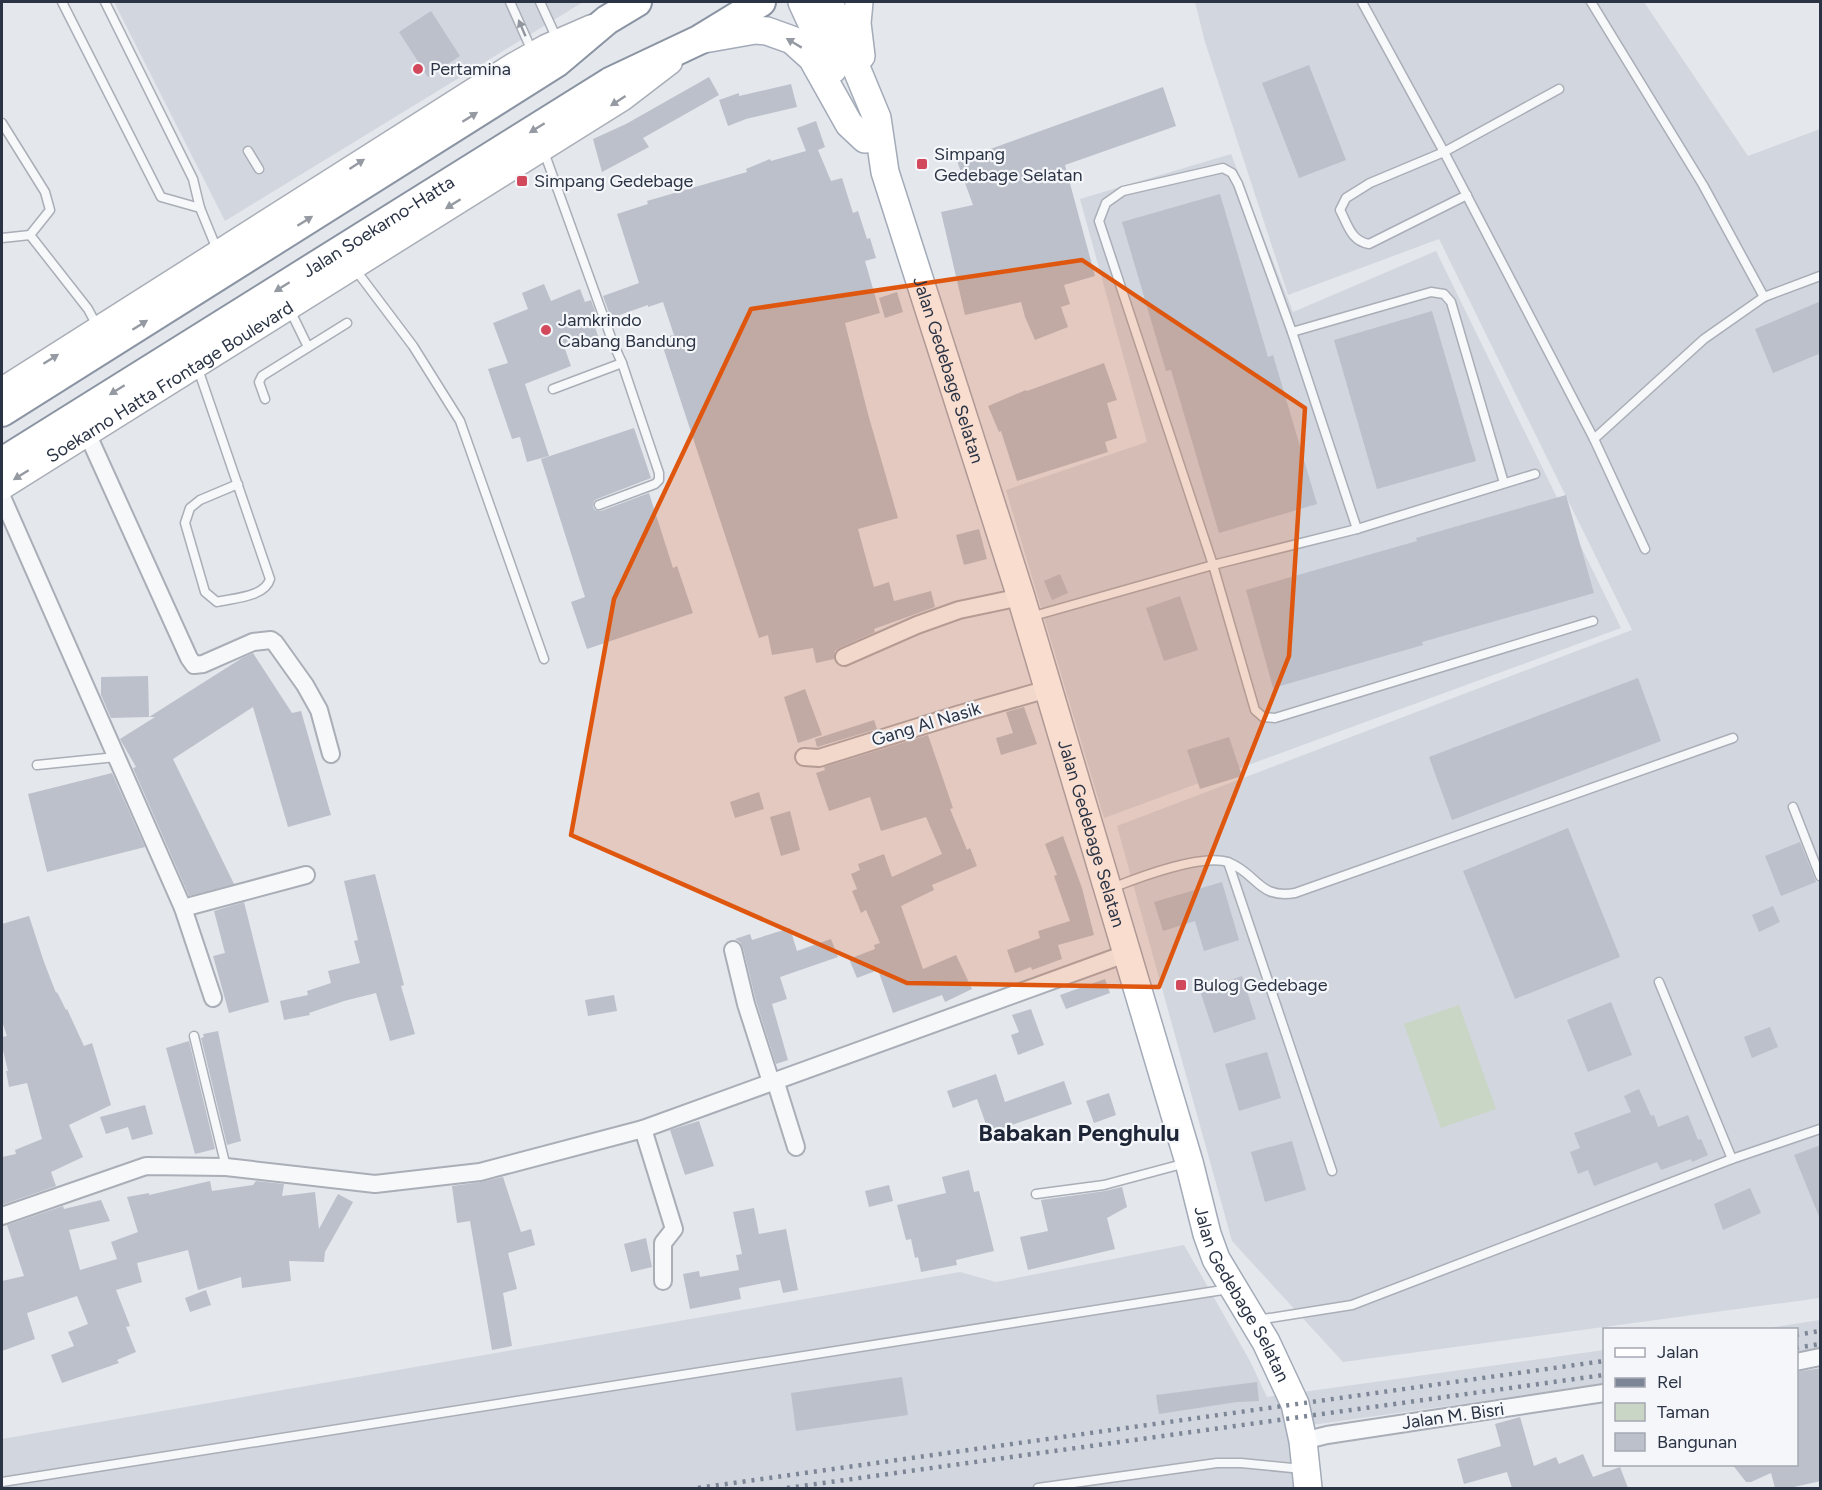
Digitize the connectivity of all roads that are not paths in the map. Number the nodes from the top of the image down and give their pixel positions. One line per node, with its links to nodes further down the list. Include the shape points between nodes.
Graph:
1 (62, 2): 24 (lane, via 161,197)
2 (105, 2): 24 (lane, via 194,179)
3 (512, 2): 15 (lane, one-way to 3)
4 (540, 2): 14 (lane)
5 (637, 2): 12 (highway)
6 (761, 2): 13 (highway, Jalan Soekarno-Hatta)
7 (802, 2): 18 (main road, Jalan Gedebage Selatan)
8 (829, 2): 18 (main road, Jalan Gedebage Selatan)
9 (859, 2): 18 (main road, via 858,39 874,96)
10 (1362, 2): 21 (lane)
11 (1591, 2): 30 (lane, via 1703,185)
12 (607, 20): 14 (main road); 41 (highway, one-way to 12, via 556,63)
13 (699, 40): 18 (main road, one-way to 13, via 849,124 820,69 792,40 755,30); 19 (main road, Soekarno Hatta Frontage Boulevard, one-way to 19, via 623,98); 44 (highway, Jalan Soekarno-Hatta, one-way to 44, via 610,82)
14 (558, 41): 15 (main road)
15 (533, 54): 27 (main road, one-way to 15)
16 (1559, 89): 21 (lane)
17 (2, 123): 25 (lane, via 45,192 50,210)
18 (871, 128): 54 (main road, Jalan Gedebage Selatan)
19 (543, 148): 28 (main road, Soekarno Hatta Frontage Boulevard, one-way to 28); 36 (lane)
20 (248, 151): 22 (lane)
21 (1444, 152): 23 (lane); 23 (lane, via 1370,183 1346,198 1340,210 1354,238 1369,244)
22 (260, 169)
23 (1467, 195): 43 (lane)
24 (200, 208): 27 (lane)
25 (30, 235): 26 (lane); 33 (lane, via 88,309)
26 (2, 238)
27 (218, 252): 33 (main road)
28 (353, 266): 31 (main road, Soekarno Hatta Frontage Boulevard); 57 (lane, via 413,346 460,421)
29 (1821, 276): 30 (lane)
30 (1764, 297): 43 (lane, via 1704,339)
31 (288, 307): 35 (lane); 37 (main road, Soekarno Hatta Frontage Boulevard)
32 (347, 323): 35 (lane)
33 (98, 329): 39 (main road, one-way to 33)
34 (1292, 332): 46 (lane, via 1431,292 1444,294 1451,302); 51 (lane); 53 (lane, via 1232,173 1223,168 1123,191 1106,203 1099,221)
35 (308, 347): 40 (lane, via 262,376 259,382)
36 (622, 363): 38 (lane); 50 (lane, via 660,480)
37 (197, 364): 42 (main road, Soekarno Hatta Frontage Boulevard); 47 (lane)
38 (553, 389)
39 (2, 390)
40 (265, 399)
41 (2, 412)
42 (87, 433): 48 (main road, Soekarno Hatta Frontage Boulevard, one-way to 48); 60 (street, via 189,658 194,664 203,664 253,642 271,640 319,711)
43 (1594, 439): 52 (lane)
44 (2, 462)
45 (1535, 474): 46 (lane)
46 (1504, 483): 51 (lane)
47 (238, 484): 47 (lane, via 270,579 262,591 217,602 206,592 185,523 190,508 200,500)
48 (2, 487)
49 (2, 497): 61 (street)
50 (599, 504)
51 (1358, 528): 53 (lane)
52 (1646, 549)
53 (1212, 565): 54 (lane); 55 (lane, via 1255,710 1263,717 1275,718)
54 (1024, 607): 56 (street, via 959,610); 58 (main road, Jalan Gedebage Selatan)
55 (1593, 621)
56 (844, 657)
57 (544, 659)
58 (1048, 689): 62 (street, Gang Al Nasik, via 819,758); 68 (main road, Jalan Gedebage Selatan)
59 (1733, 738): 65 (lane, via 1295,893 1269,892)
60 (331, 754)
61 (116, 757): 63 (lane); 69 (street)
62 (804, 757)
63 (38, 765)
64 (1793, 807): 67 (lane)
65 (1228, 862): 68 (lane, via 1207,860 1143,876); 82 (lane)
66 (306, 875): 69 (street)
67 (1821, 876)
68 (1108, 890): 71 (main road, Jalan Gedebage Selatan)
69 (183, 908): 73 (street)
70 (733, 950): 75 (street, via 746,1004)
71 (1128, 953): 75 (street); 80 (main road, Jalan Gedebage Selatan)
72 (1659, 982): 79 (lane)
73 (213, 998)
74 (194, 1036): 81 (lane)
75 (773, 1081): 76 (street); 78 (street)
76 (643, 1129): 81 (street, via 480,1172 375,1184); 85 (street, via 674,1229 663,1243)
77 (1821, 1130): 79 (lane)
78 (796, 1147)
79 (1732, 1159): 87 (lane, via 1352,1305)
80 (1189, 1162): 83 (lane, via 1104,1185); 86 (main road, Jalan Gedebage Selatan, via 1207,1234)
81 (225, 1167): 84 (street, via 146,1166)
82 (1332, 1171)
83 (1036, 1194)
84 (2, 1216)
85 (663, 1281)
86 (1233, 1288): 87 (main road, Jalan Gedebage Selatan); 93 (lane)
87 (1262, 1319): 91 (main road, Jalan Gedebage Selatan, via 1294,1404)
88 (1821, 1357): 89 (street)
89 (1798, 1362)
90 (1603, 1393): 91 (street, Jalan M. Bisri)
91 (1303, 1441): 92 (main road, Jalan Gedebage Selatan)
92 (1307, 1479): 94 (lane, via 1241,1463 1217,1463)
93 (2, 1482)
94 (1038, 1488)

